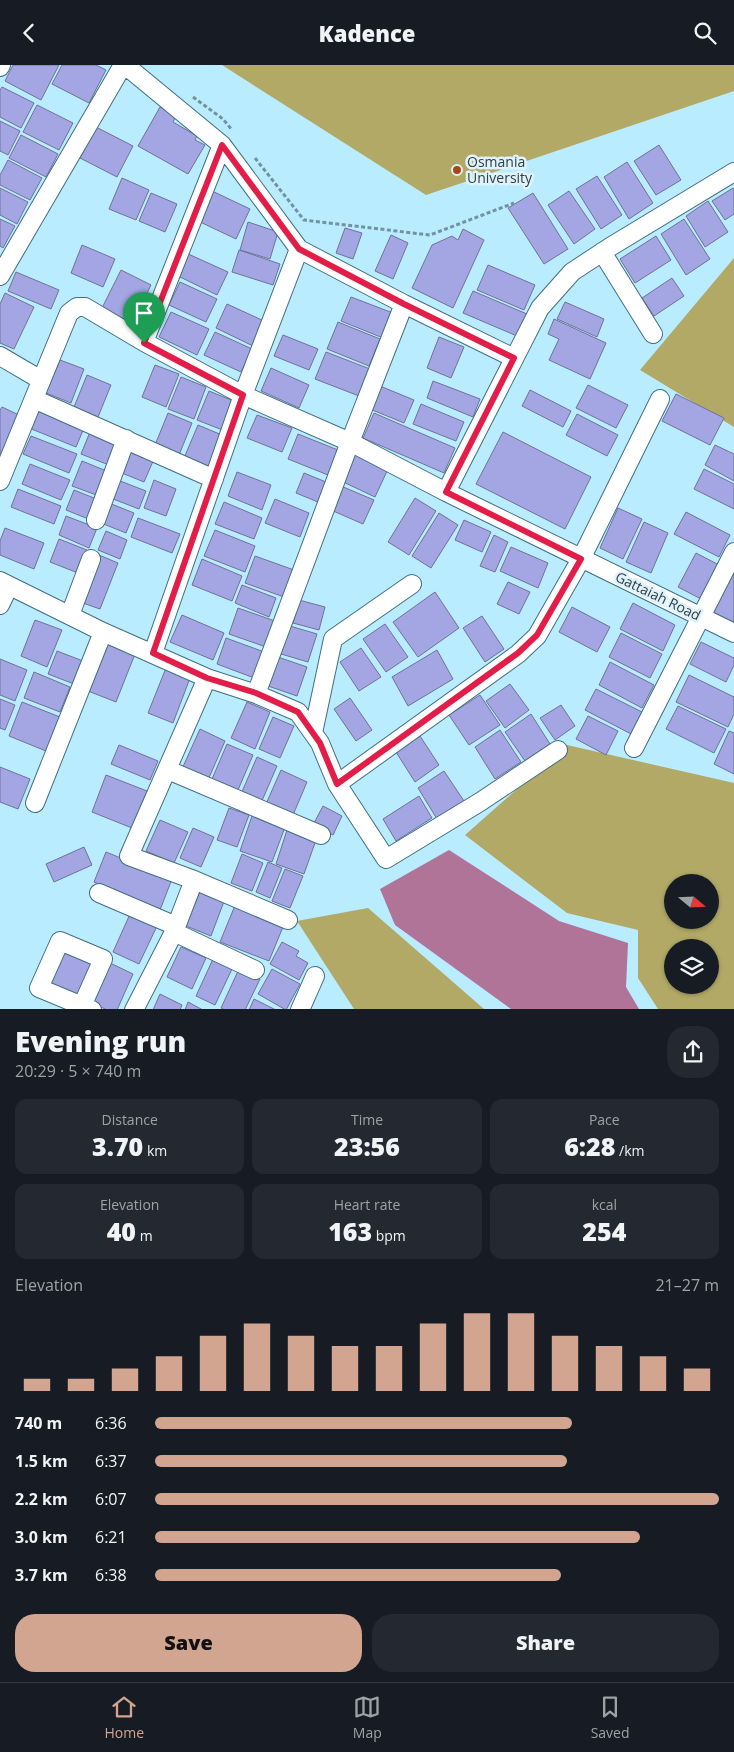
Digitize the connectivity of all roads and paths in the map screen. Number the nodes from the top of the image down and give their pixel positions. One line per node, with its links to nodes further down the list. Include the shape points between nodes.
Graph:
1 (124, 65): 3 (street); 9 (street)
2 (185, 92): 3 (path, via 223,119)
3 (229, 139): 7 (street); 12 (street)
4 (254, 157): 6 (path, via 304,220 430,235)
5 (734, 172): 8 (street)
6 (514, 203)
7 (299, 249): 10 (street); 16 (street)
8 (602, 253): 11 (street); 14 (street, via 572,272 540,308)
9 (2, 266)
10 (404, 304): 14 (street); 20 (street)
11 (654, 334)
12 (144, 343): 15 (street, Gattaiah Road, via 85,307 77,307 69,313); 16 (street, Gattaiah Road)
13 (0, 356): 15 (street)
14 (514, 358): 23 (street)
15 (41, 380): 17 (street, Gattaiah Road)
16 (243, 395): 20 (street, Gattaiah Road); 22 (street)
17 (34, 399): 19 (street); 21 (street, Gattaiah Road)
18 (660, 399): 27 (street)
19 (126, 439): 22 (street); 24 (street)
20 (350, 442): 23 (street, Gattaiah Road); 37 (street)
21 (2, 471)
22 (214, 479): 35 (street)
23 (446, 492): 27 (street, Gattaiah Road)
24 (96, 520)
25 (734, 553): 32 (street)
26 (91, 559): 31 (street)
27 (581, 559): 32 (street, Gattaiah Road); 42 (street, via 537,635 518,653)
28 (4, 584): 30 (street); 31 (street)
29 (412, 584): 38 (street, via 333,639)
30 (0, 605)
31 (70, 615): 33 (street)
32 (701, 617): 34 (street, Gattaiah Road); 39 (street)
33 (103, 632): 35 (street); 43 (street)
34 (734, 633)
35 (153, 653): 36 (street)
36 (207, 678): 37 (street); 41 (street)
37 (256, 693): 38 (street, via 298,712)
38 (313, 733): 42 (street)
39 (634, 748)
40 (558, 750): 42 (street, via 386,859)
41 (168, 771): 44 (street); 45 (street, via 129,856)
42 (337, 784)
43 (35, 803)
44 (321, 835)
45 (194, 880): 47 (street); 48 (street)
46 (99, 893): 48 (street)
47 (288, 920)
48 (175, 929): 49 (street); 51 (street)
49 (256, 971)
50 (315, 976): 52 (street)
51 (134, 1009)
52 (300, 1009)

